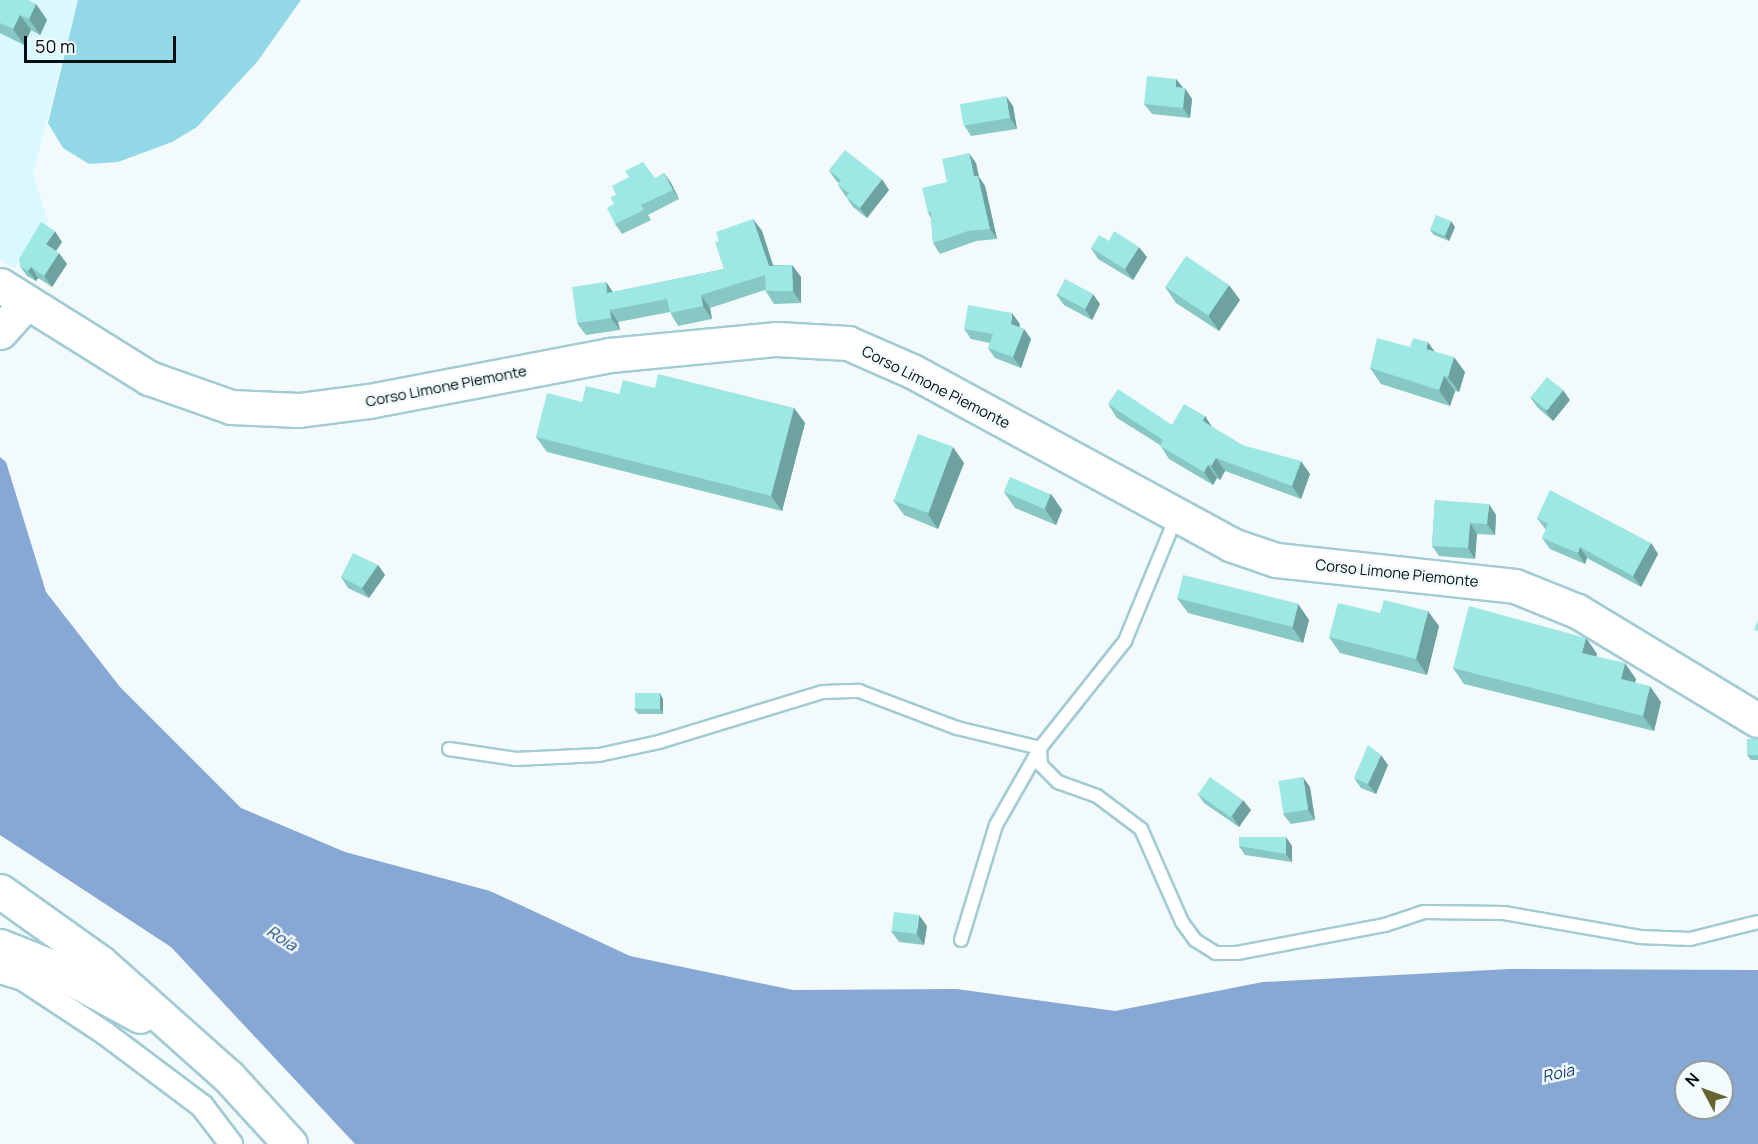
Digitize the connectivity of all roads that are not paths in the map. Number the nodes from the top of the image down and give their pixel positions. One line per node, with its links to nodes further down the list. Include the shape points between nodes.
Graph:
1 (12, 293): 2 (main road); 3 (main road, Corso Limone Piemonte, via 149,378 231,407 299,410 369,401 610,355 777,339 848,343 932,382)
2 (0, 332)
3 (1176, 517): 4 (main road, Corso Limone Piemonte, via 1233,545 1276,560 1515,586 1614,631); 5 (lane, via 1125,641)
4 (1758, 720)
5 (1040, 748): 6 (lane, via 957,728 859,691 823,692 659,742 599,754 516,759); 8 (lane, via 1041,765 1058,782 1097,796 1141,829 1182,922 1195,940 1216,953 1237,953 1343,933 1424,912 1504,913 1641,937 1690,939); 9 (lane, via 996,825)
6 (449, 749)
7 (0, 891): 12 (main road, via 101,963)
8 (1758, 922)
9 (961, 940)
10 (0, 946): 12 (main road, via 84,985)
11 (0, 972): 13 (street, via 23,979 106,1034 202,1106)
12 (196, 1047): 14 (main road)
13 (231, 1144)
14 (290, 1144)

